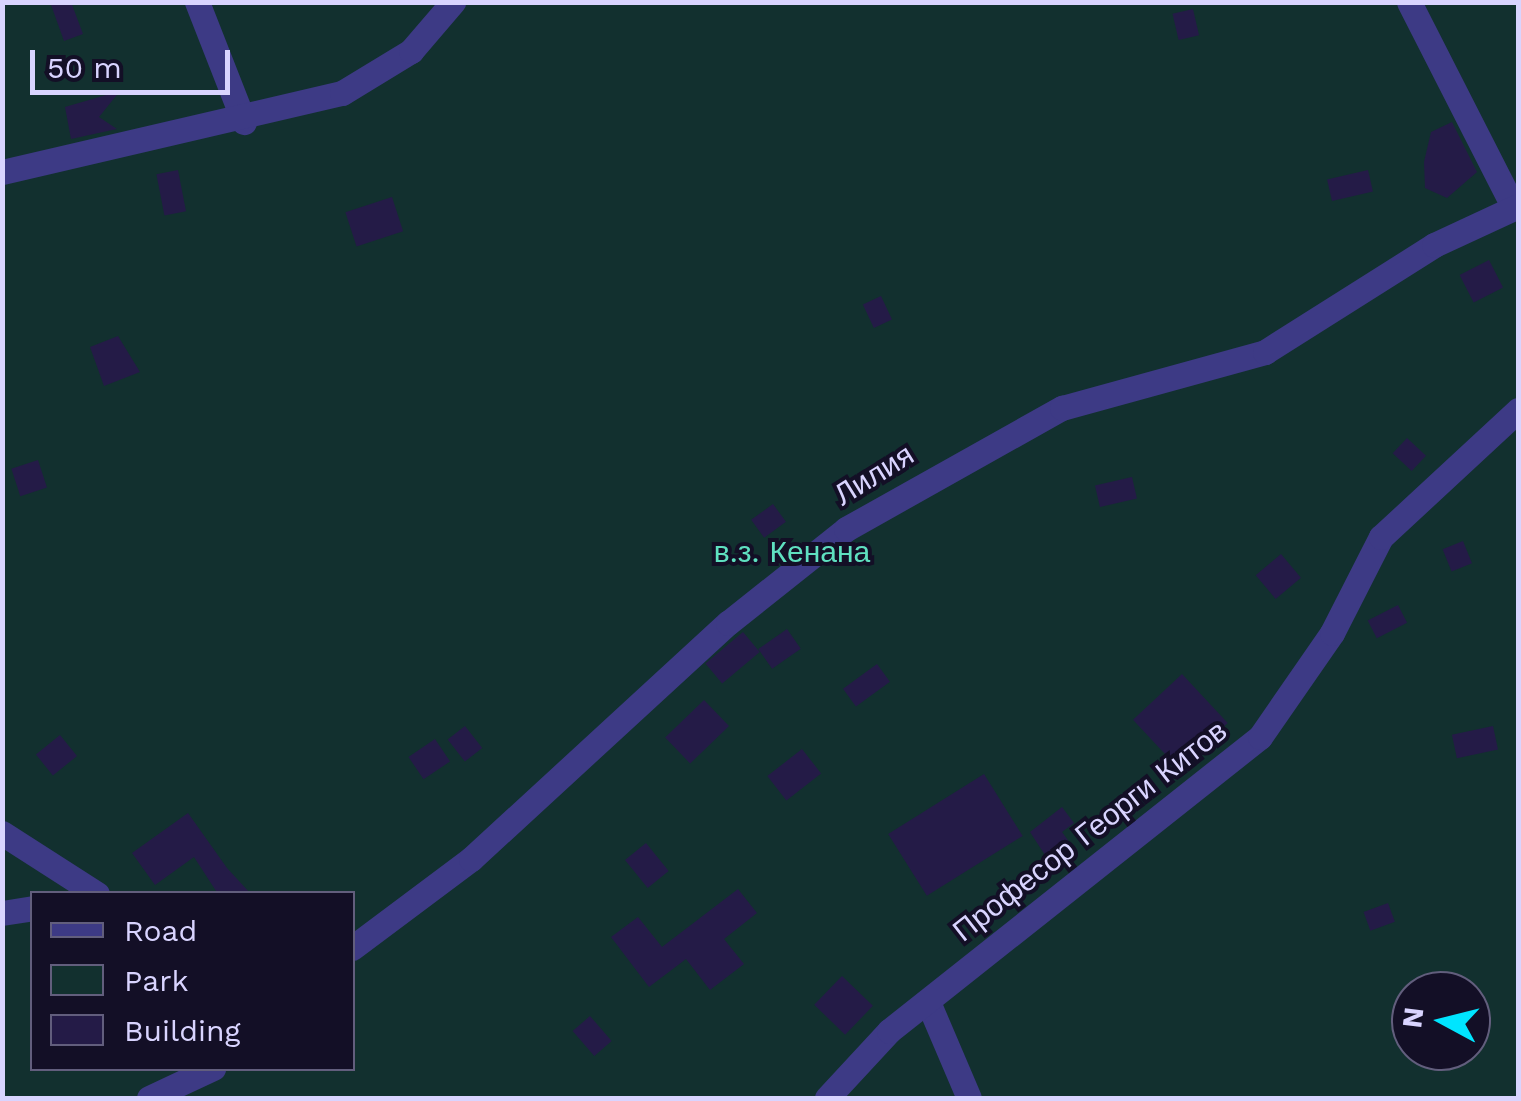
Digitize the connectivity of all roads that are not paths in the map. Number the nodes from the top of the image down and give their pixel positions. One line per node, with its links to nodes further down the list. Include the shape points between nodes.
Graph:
1 (197, 2): 4 (street)
2 (453, 2): 4 (street, via 378,74)
3 (1409, 2): 6 (street)
4 (244, 122): 5 (street)
5 (2, 172)
6 (1516, 207): 12 (street, Лилия, via 1434,245 1265,352 1062,408 846,529 728,622 470,859)
7 (1518, 410): 13 (street, Професор Георги Китов, via 1381,536 1332,633 1260,738)
8 (2, 834): 9 (street)
9 (91, 891)
10 (30, 908): 11 (street)
11 (2, 913)
12 (355, 946)
13 (928, 1002): 16 (street, Професор Георги Китов); 17 (street)
14 (207, 1071): 15 (street)
15 (149, 1098)
16 (827, 1098)
17 (969, 1098)

